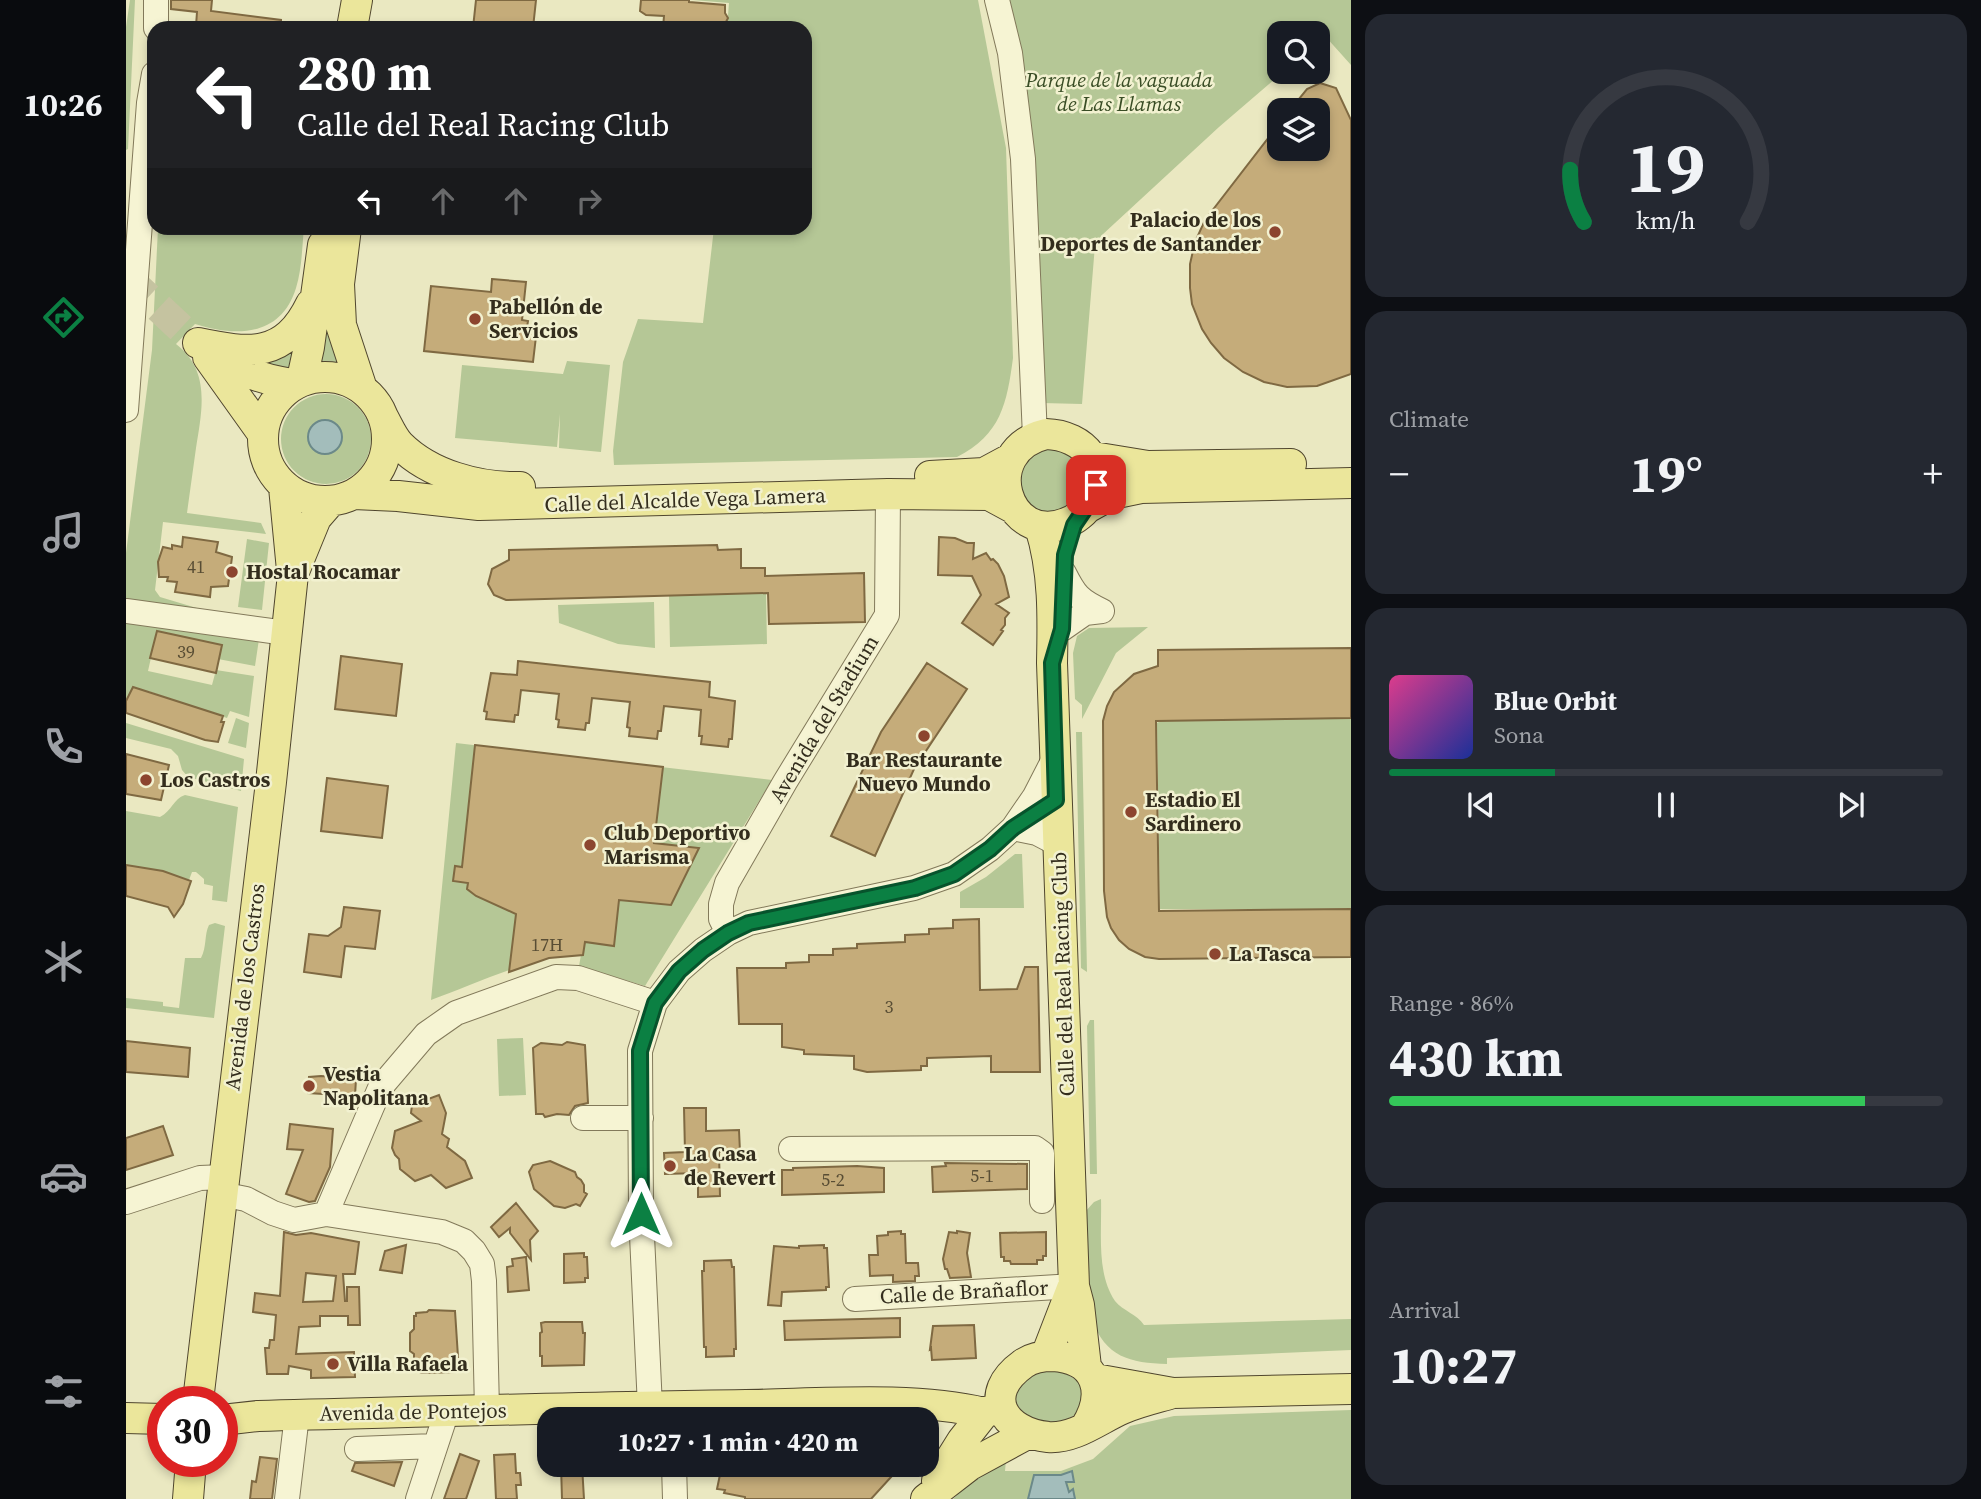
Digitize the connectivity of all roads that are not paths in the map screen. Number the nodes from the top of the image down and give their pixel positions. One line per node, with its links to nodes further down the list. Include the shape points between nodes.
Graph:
1 (156, 0): 5 (street)
2 (357, 0): 6 (main road)
3 (375, 0): 7 (main road)
4 (997, 0): 19 (street, via 1010,53 1023,159)
5 (156, 21)
6 (353, 21)
7 (374, 21)
8 (147, 149): 12 (street)
9 (324, 235): 11 (main road)
10 (345, 235): 15 (main road, via 339,284 341,325)
11 (317, 290): 13 (main road, via 302,323 278,343 241,351); 14 (main road)
12 (130, 314): 16 (street)
13 (192, 338): 14 (main road, via 243,372 263,380); 18 (main road)
14 (297, 381): 15 (main road, via 319,376 340,379); 18 (main road, via 272,405)
15 (362, 390): 17 (main road)
16 (126, 410)
17 (383, 417): 21 (main road, Calle del Alcalde Vega Lamera, via 398,444 418,458 438,470 493,487 949,476 984,473); 26 (main road, via 387,448 383,463 372,480)
18 (263, 433): 24 (main road, via 269,468)
19 (1035, 436): 20 (main road, via 1059,434); 21 (main road)
20 (1093, 457): 22 (main road, via 1148,466); 28 (main road, via 1096,485)
21 (1010, 459): 27 (main road, via 1004,481)
22 (1351, 462)
23 (1351, 482): 28 (main road, via 1141,488 1112,494)
24 (284, 487): 26 (main road, via 300,497); 30 (main road, Avenida de los Castros)
25 (888, 494): 26 (main road, Calle del Alcalde Vega Lamera, via 479,505 398,496); 27 (main road, Calle del Alcalde Vega Lamera, via 989,495); 38 (street, Avenida del Stadium, via 887,615 727,883 721,919)
26 (342, 498): 30 (main road, Avenida de los Castros, via 316,518)
27 (1013, 508): 29 (main road)
28 (1083, 511): 29 (main road, via 1061,525); 31 (main road, via 1069,540)
29 (1040, 527): 31 (main road, Calle del Real Racing Club)
30 (293, 574): 33 (main road, Avenida de los Castros)
31 (1065, 603): 34 (main road, Calle del Real Racing Club, via 1052,663)
32 (126, 611): 33 (street)
33 (286, 633): 43 (main road, Avenida de los Castros)
34 (1055, 756): 35 (main road, Calle del Real Racing Club); 36 (street)
35 (1056, 800): 36 (street); 37 (main road, Calle del Real Racing Club)
36 (1013, 828): 37 (street); 38 (street, via 954,874 915,888 749,923)
37 (1058, 844): 47 (main road, Calle del Real Racing Club)
38 (728, 933): 39 (street, via 679,971)
39 (655, 1003): 41 (street, via 640,1051); 46 (street, via 578,978 556,977 456,1013 426,1034 380,1088)
40 (583, 1118): 41 (street)
41 (641, 1118): 57 (street, via 641,1214)
42 (791, 1149): 44 (street, via 1035,1148 1042,1153)
43 (223, 1186): 45 (street, via 200,1178); 46 (street, via 294,1220); 51 (main road, Avenida de los Castros)
44 (1042, 1200)
45 (126, 1202)
46 (326, 1214): 59 (street, via 431,1228 474,1251 484,1281)
47 (1074, 1286): 48 (street, Calle de Brañaflor); 49 (main road, Calle del Real Racing Club); 50 (main road, Calle del Real Racing Club)
48 (855, 1299)
49 (1046, 1356): 50 (main road, via 1061,1357); 54 (main road, via 1027,1361)
50 (1090, 1373): 53 (main road); 66 (main road, via 1097,1402)
51 (194, 1386)
52 (1351, 1389): 53 (main road)
53 (1173, 1393): 66 (main road, via 1122,1409)
54 (997, 1400): 55 (main road, Avenida de Pontejos, via 984,1389); 56 (main road, Avenida de Pontejos); 67 (main road, via 1012,1424); 68 (main road)
55 (898, 1404): 56 (main road, Avenida de Pontejos); 58 (main road, Avenida de Pontejos)
56 (937, 1406): 68 (main road, via 951,1419)
57 (666, 1407)
58 (782, 1407)
59 (487, 1410): 60 (main road, Avenida de Pontejos); 61 (main road, Avenida de Pontejos)
60 (537, 1410)
61 (447, 1411): 62 (main road, Avenida de Pontejos); 69 (street)
62 (298, 1415): 64 (main road, Avenida de Pontejos); 74 (street)
63 (126, 1418): 65 (main road)
64 (238, 1418)
65 (147, 1419)
66 (1085, 1428): 67 (main road, via 1052,1437)
67 (1028, 1433): 77 (main road, via 970,1465)
68 (962, 1441): 77 (main road)
69 (435, 1446): 70 (street); 75 (street)
70 (357, 1449)
71 (190, 1477): 73 (main road)
72 (674, 1477): 76 (street)
73 (188, 1499)
74 (287, 1499)
75 (418, 1499)
76 (675, 1499)
77 (925, 1499)

